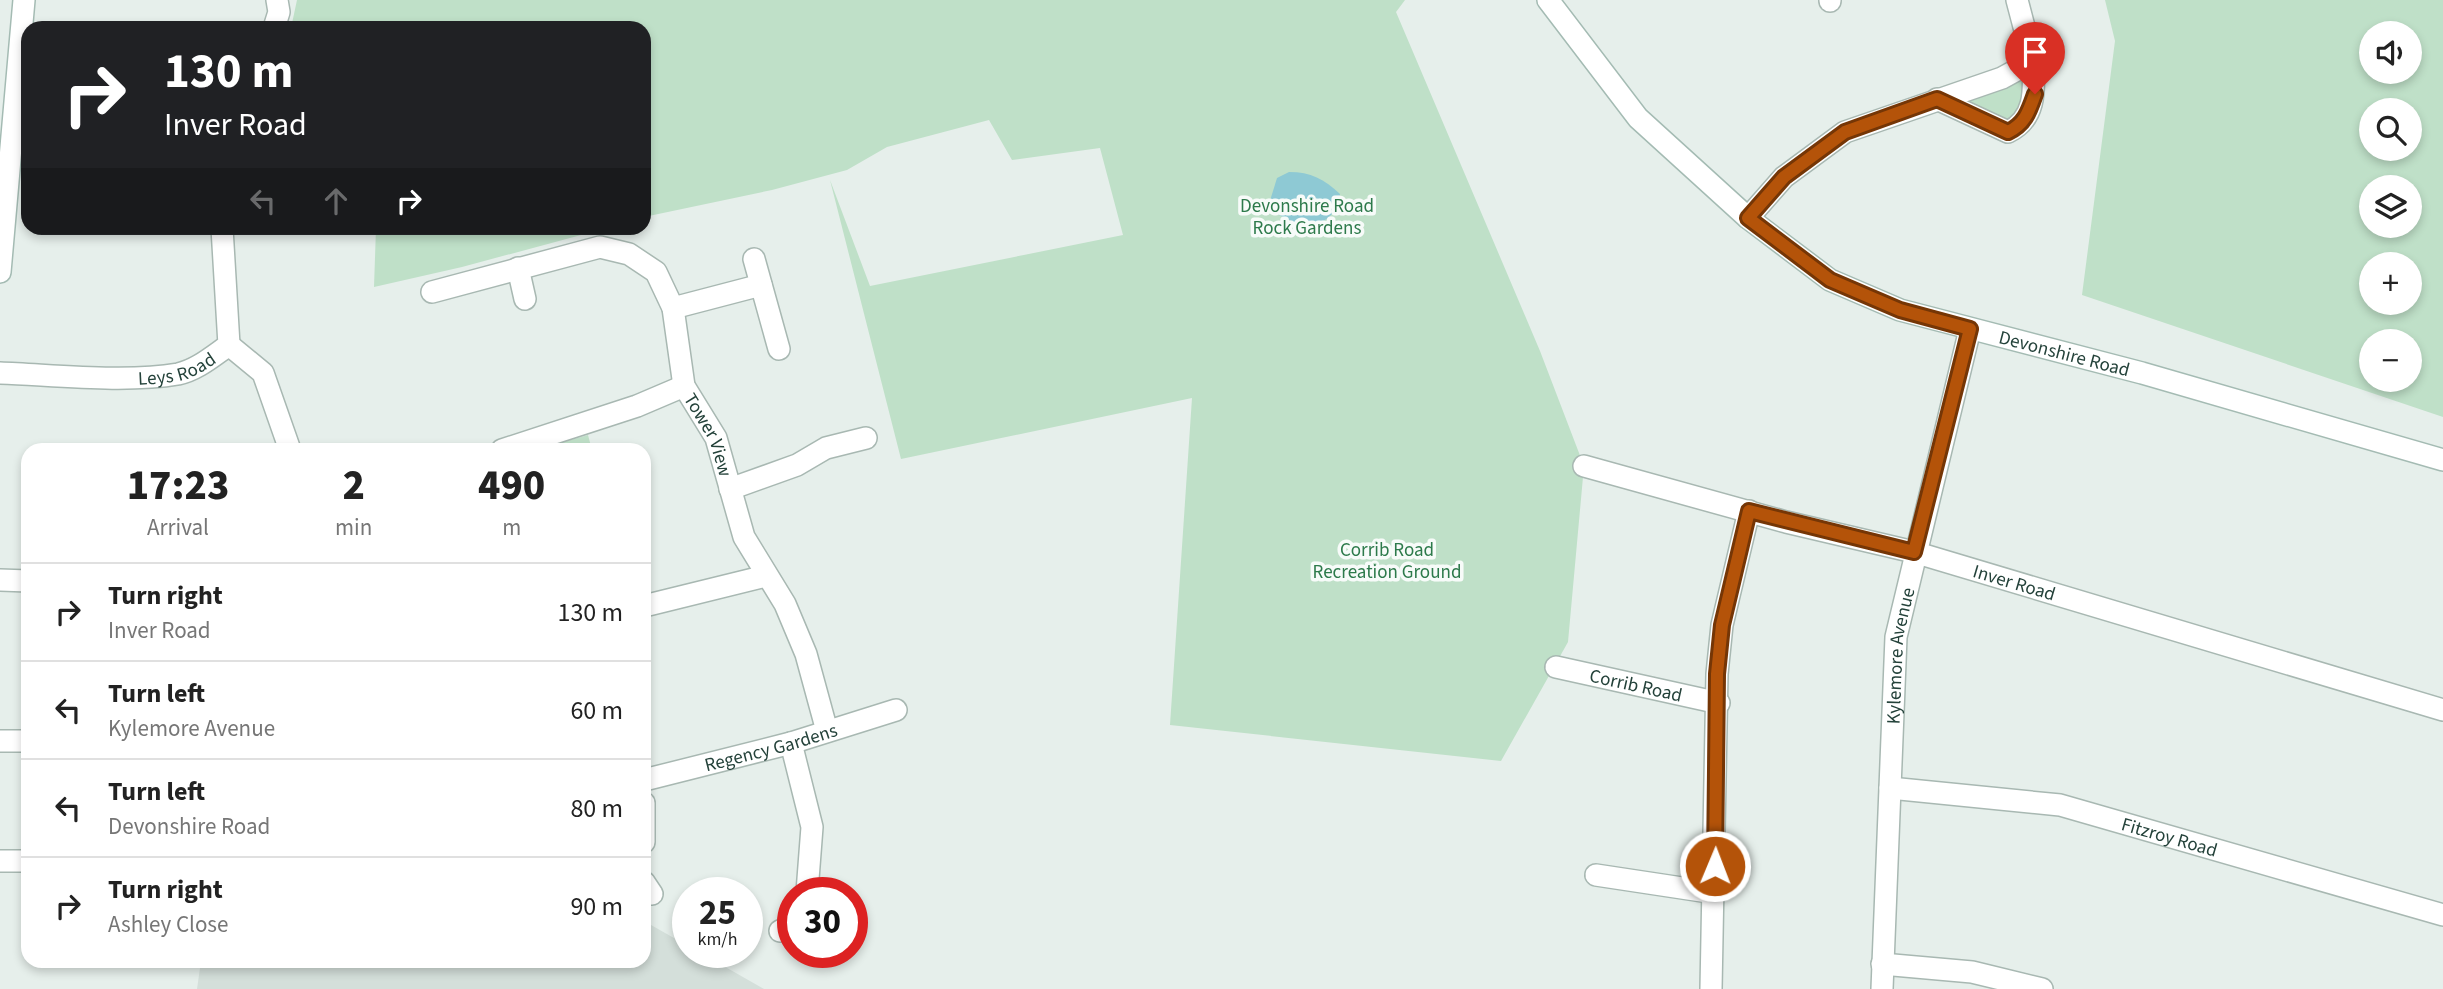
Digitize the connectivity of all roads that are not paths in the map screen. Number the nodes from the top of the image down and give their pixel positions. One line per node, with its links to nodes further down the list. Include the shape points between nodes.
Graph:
1 (24, 0): 5 (street)
2 (277, 0): 6 (street)
3 (1548, 0): 10 (street, Devonshire Road, via 1638,118)
4 (2017, 0): 8 (street)
5 (22, 21)
6 (276, 21)
7 (21, 34): 14 (street)
8 (2032, 61): 9 (street, via 2002,78); 9 (street, via 2035,94 2027,117 2008,132)
9 (1937, 99): 10 (street, via 1845,132 1784,177)
10 (1748, 218): 19 (street, Devonshire Road, via 1830,280 1900,310)
11 (222, 235): 20 (street, Leys Road)
12 (754, 259): 15 (street)
13 (517, 268): 16 (street, Tower View); 17 (street); 18 (street, Tower View, via 593,248 615,249 656,272)
14 (0, 272)
15 (761, 285): 18 (street); 21 (street)
16 (432, 292)
17 (525, 299)
18 (673, 308): 23 (street, Tower View)
19 (1970, 329): 27 (street, Devonshire Road, via 2142,373); 31 (street, Kylemore Avenue)
20 (229, 345): 22 (street, Leys Road, via 178,374); 25 (street, via 263,373)
21 (779, 349)
22 (0, 373)
23 (684, 386): 26 (street, via 637,407); 29 (street, Tower View, via 716,438)
24 (866, 438): 29 (street, via 826,449 797,465)
25 (288, 443)
26 (524, 443)
27 (2443, 460)
28 (1584, 466): 30 (street, Inver Road)
29 (730, 489): 32 (street, Tower View, via 744,537)
30 (1749, 511): 31 (street, Inver Road); 37 (street, via 1722,625)
31 (1914, 552): 39 (street, Inver Road); 45 (street, Kylemore Avenue, via 1896,637)
32 (766, 576): 35 (street); 40 (street, Tower View, via 785,604 806,654)
33 (0, 580): 34 (street)
34 (21, 580)
35 (651, 604)
36 (1556, 667): 37 (street, Corrib Road)
37 (1718, 703): 50 (street)
38 (896, 710): 40 (street, Regency Gardens)
39 (2443, 710)
40 (827, 731): 43 (street, Regency Gardens)
41 (0, 741): 42 (street)
42 (21, 741)
43 (791, 743): 44 (street, Regency Gardens); 49 (street, via 811,827)
44 (651, 778)
45 (1890, 788): 51 (street, Fitzroy Road, via 2060,804); 52 (street, Kylemore Avenue)
46 (0, 861): 47 (street)
47 (21, 861)
48 (1597, 875): 50 (street)
49 (808, 877)
50 (1714, 893): 53 (street)
51 (2443, 915)
52 (1882, 964): 54 (street, Kylemore Avenue); 55 (street, via 1972,972)
53 (1711, 989)
54 (1882, 989)
55 (2042, 989)

